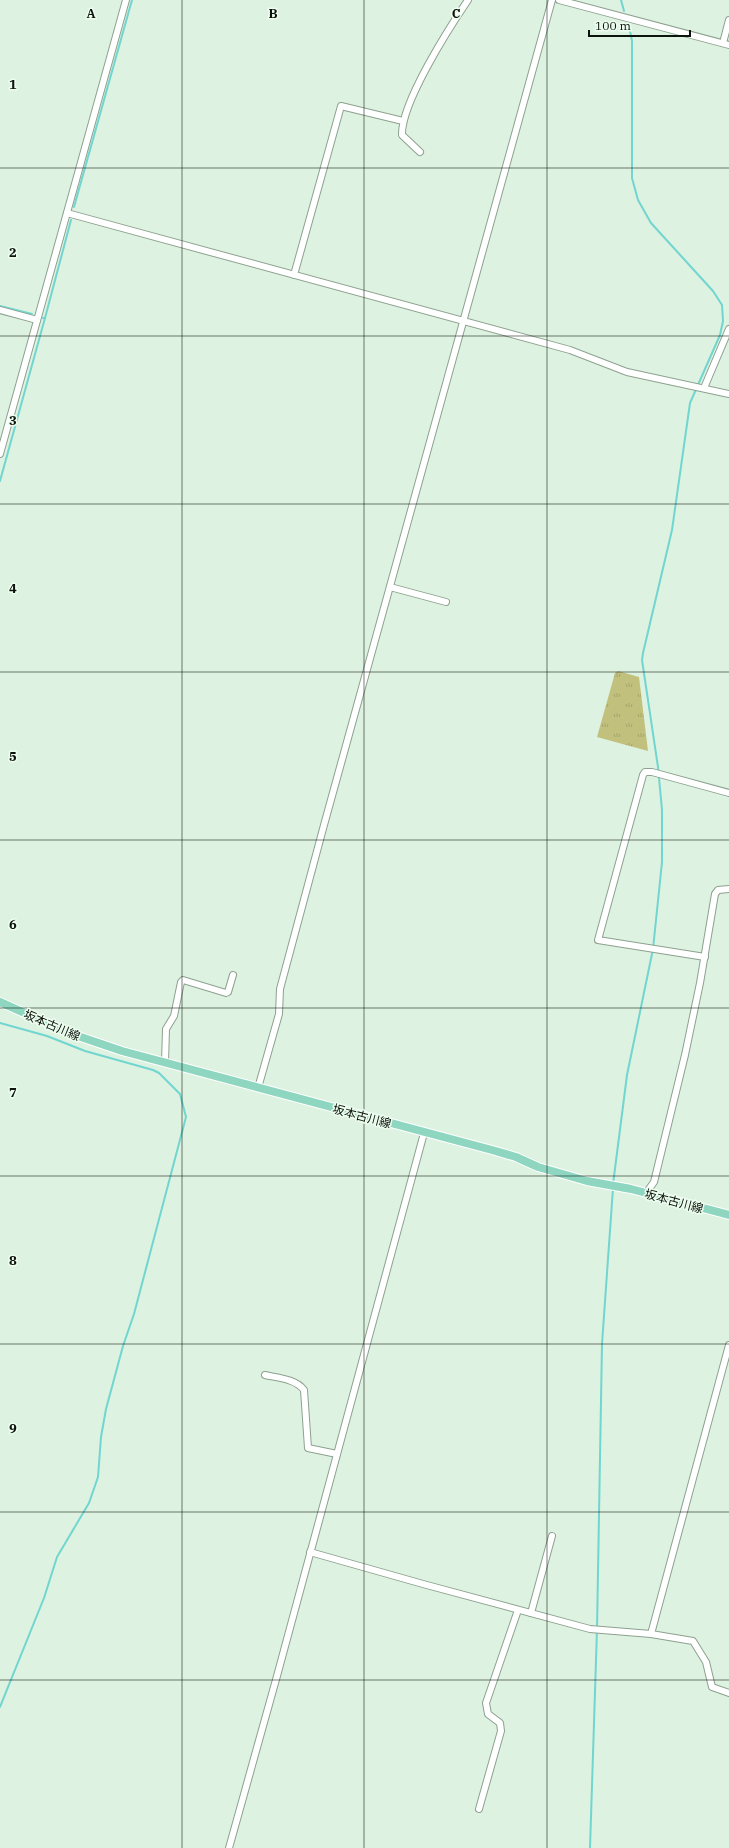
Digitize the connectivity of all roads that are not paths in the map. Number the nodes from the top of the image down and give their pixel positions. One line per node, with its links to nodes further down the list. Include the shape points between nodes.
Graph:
1 (126, 0): 9 (street)
2 (468, 0): 7 (street, via 442,40 418,85)
3 (552, 0): 13 (street)
4 (559, 0): 6 (street)
5 (729, 20): 6 (street)
6 (726, 44)
7 (403, 122): 8 (street, via 402,135); 10 (street, via 341,106)
8 (420, 152)
9 (67, 212): 10 (street); 12 (street)
10 (294, 275): 13 (street)
11 (0, 310): 12 (street)
12 (37, 320): 17 (street)
13 (462, 321): 15 (street, via 570,350 627,372); 18 (street)
14 (729, 329): 15 (street)
15 (704, 388): 16 (street)
16 (729, 394)
17 (0, 454)
18 (390, 587): 19 (street); 26 (street, via 280,989 279,1014)
19 (446, 602)
20 (729, 793): 22 (street, via 652,772 643,774 598,940)
21 (729, 889): 22 (street, via 718,890 715,894)
22 (705, 957): 28 (street, via 685,1055 654,1182)
23 (232, 975): 25 (street, via 226,993 183,980 181,982 174,1016 166,1029)
24 (0, 1002): 25 (main road, 坂本古川線, via 75,1036)
25 (165, 1063): 26 (main road, 坂本古川線)
26 (258, 1088): 27 (main road, 坂本古川線)
27 (424, 1133): 28 (main road, 坂本古川線, via 516,1157 538,1167); 32 (street)
28 (646, 1193): 29 (main road, 坂本古川線)
29 (729, 1215)
30 (729, 1345): 37 (street)
31 (265, 1375): 32 (street, via 301,1386 304,1390 308,1448)
32 (337, 1454): 34 (street)
33 (552, 1536): 36 (street)
34 (310, 1552): 35 (street); 40 (street)
35 (518, 1610): 36 (street); 39 (street, via 486,1704 488,1714 500,1723 501,1731)
36 (531, 1613): 37 (street, via 590,1629)
37 (651, 1634): 38 (street, via 693,1642 706,1662 712,1687)
38 (729, 1693)
39 (480, 1809)
40 (229, 1848)

